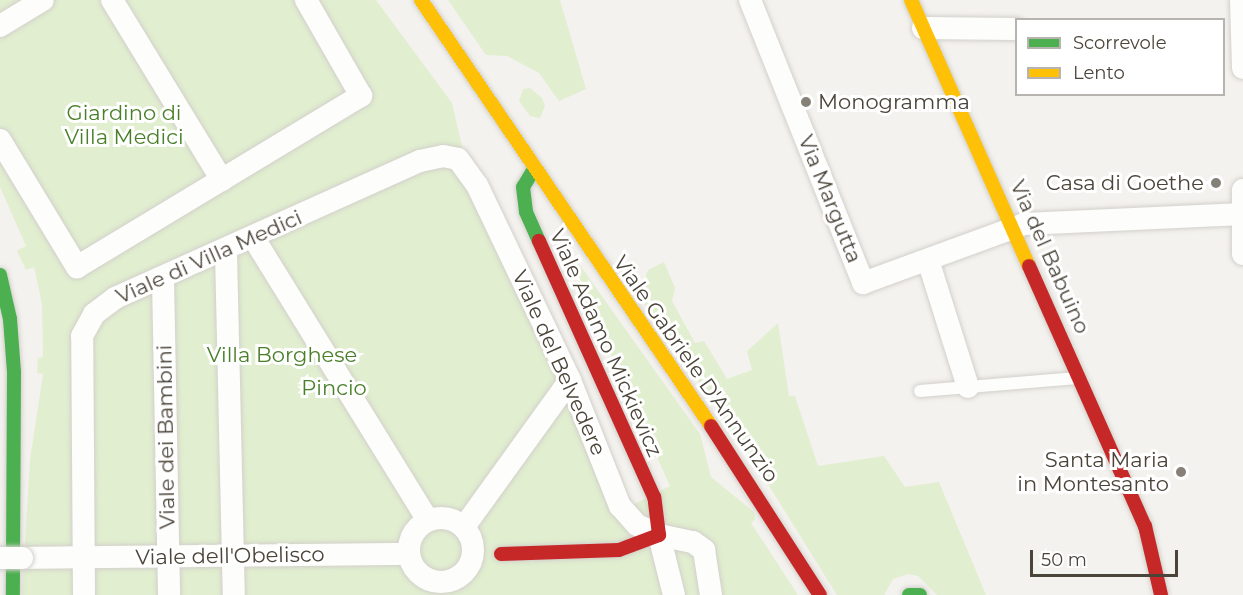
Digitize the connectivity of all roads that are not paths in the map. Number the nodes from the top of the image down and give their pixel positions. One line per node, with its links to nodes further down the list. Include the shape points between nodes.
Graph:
1 (43, 0): 8 (street)
2 (112, 0): 16 (street)
3 (306, 0): 16 (street, via 361,96)
4 (421, 0): 15 (street, Viale Gabriele D'Annunzio)
5 (911, 0): 9 (street, Via del Babuino)
6 (1242, 0): 11 (street)
7 (755, 2): 23 (street, Via Margutta, via 863,283)
8 (0, 26)
9 (923, 28): 10 (street); 19 (street, Via del Babuino)
10 (1015, 29)
11 (1236, 32): 12 (street)
12 (1243, 68)
13 (0, 140): 16 (street, via 77,267)
14 (420, 161): 20 (street, Viale di Villa Medici); 27 (street, Viale del Belvedere, via 443,156 458,159 465,166)
15 (534, 169): 32 (street, Viale Adamo Mickievicz, via 523,187 526,212 654,497); 47 (street, Viale Gabriele D'Annunzio, via 763,503)
16 (222, 180)
17 (1243, 190): 18 (street)
18 (1243, 214): 19 (street, Via Margutta); 22 (street)
19 (1014, 228): 23 (street, Via Margutta); 26 (street, Via del Babuino)
20 (253, 237): 21 (street, Viale di Villa Medici); 30 (street)
21 (226, 252): 25 (street, Viale di Villa Medici); 35 (street)
22 (1243, 254)
23 (928, 260): 28 (street)
24 (0, 275): 41 (street, via 10,320 14,372)
25 (163, 279): 36 (street, Viale di Villa Medici, via 115,298 94,314 82,336); 39 (street, Viale dei Bambini)
26 (1081, 377): 28 (lane); 50 (street, Via del Babuino, via 1147,533)
27 (570, 380): 31 (street); 32 (street, Viale del Belvedere, via 620,506 637,525)
28 (968, 387): 29 (lane)
29 (920, 391)
30 (428, 520): 31 (street, via 440,518); 33 (street, via 417,528)
31 (464, 527): 37 (street, via 470,536)
32 (659, 535): 34 (street, via 619,550); 45 (street); 46 (street, Viale del Belvedere, via 693,542 705,550)
33 (408, 554): 35 (street, Viale dell'Obelisco); 40 (street, via 424,578)
34 (501, 554): 37 (street)
35 (234, 556): 39 (street, Viale dell'Obelisco); 44 (street)
36 (83, 557): 38 (street, Viale dell'Obelisco); 39 (street, Viale dell'Obelisco); 42 (street, Viale di Villa Medici)
37 (473, 557): 40 (street)
38 (11, 558)
39 (168, 558): 43 (street, Viale dei Bambini)
40 (458, 588)
41 (13, 595)
42 (84, 595)
43 (169, 595)
44 (234, 595)
45 (674, 595)
46 (711, 595)
47 (820, 595)
48 (909, 595): 49 (street)
49 (920, 595)
50 (1161, 595)

